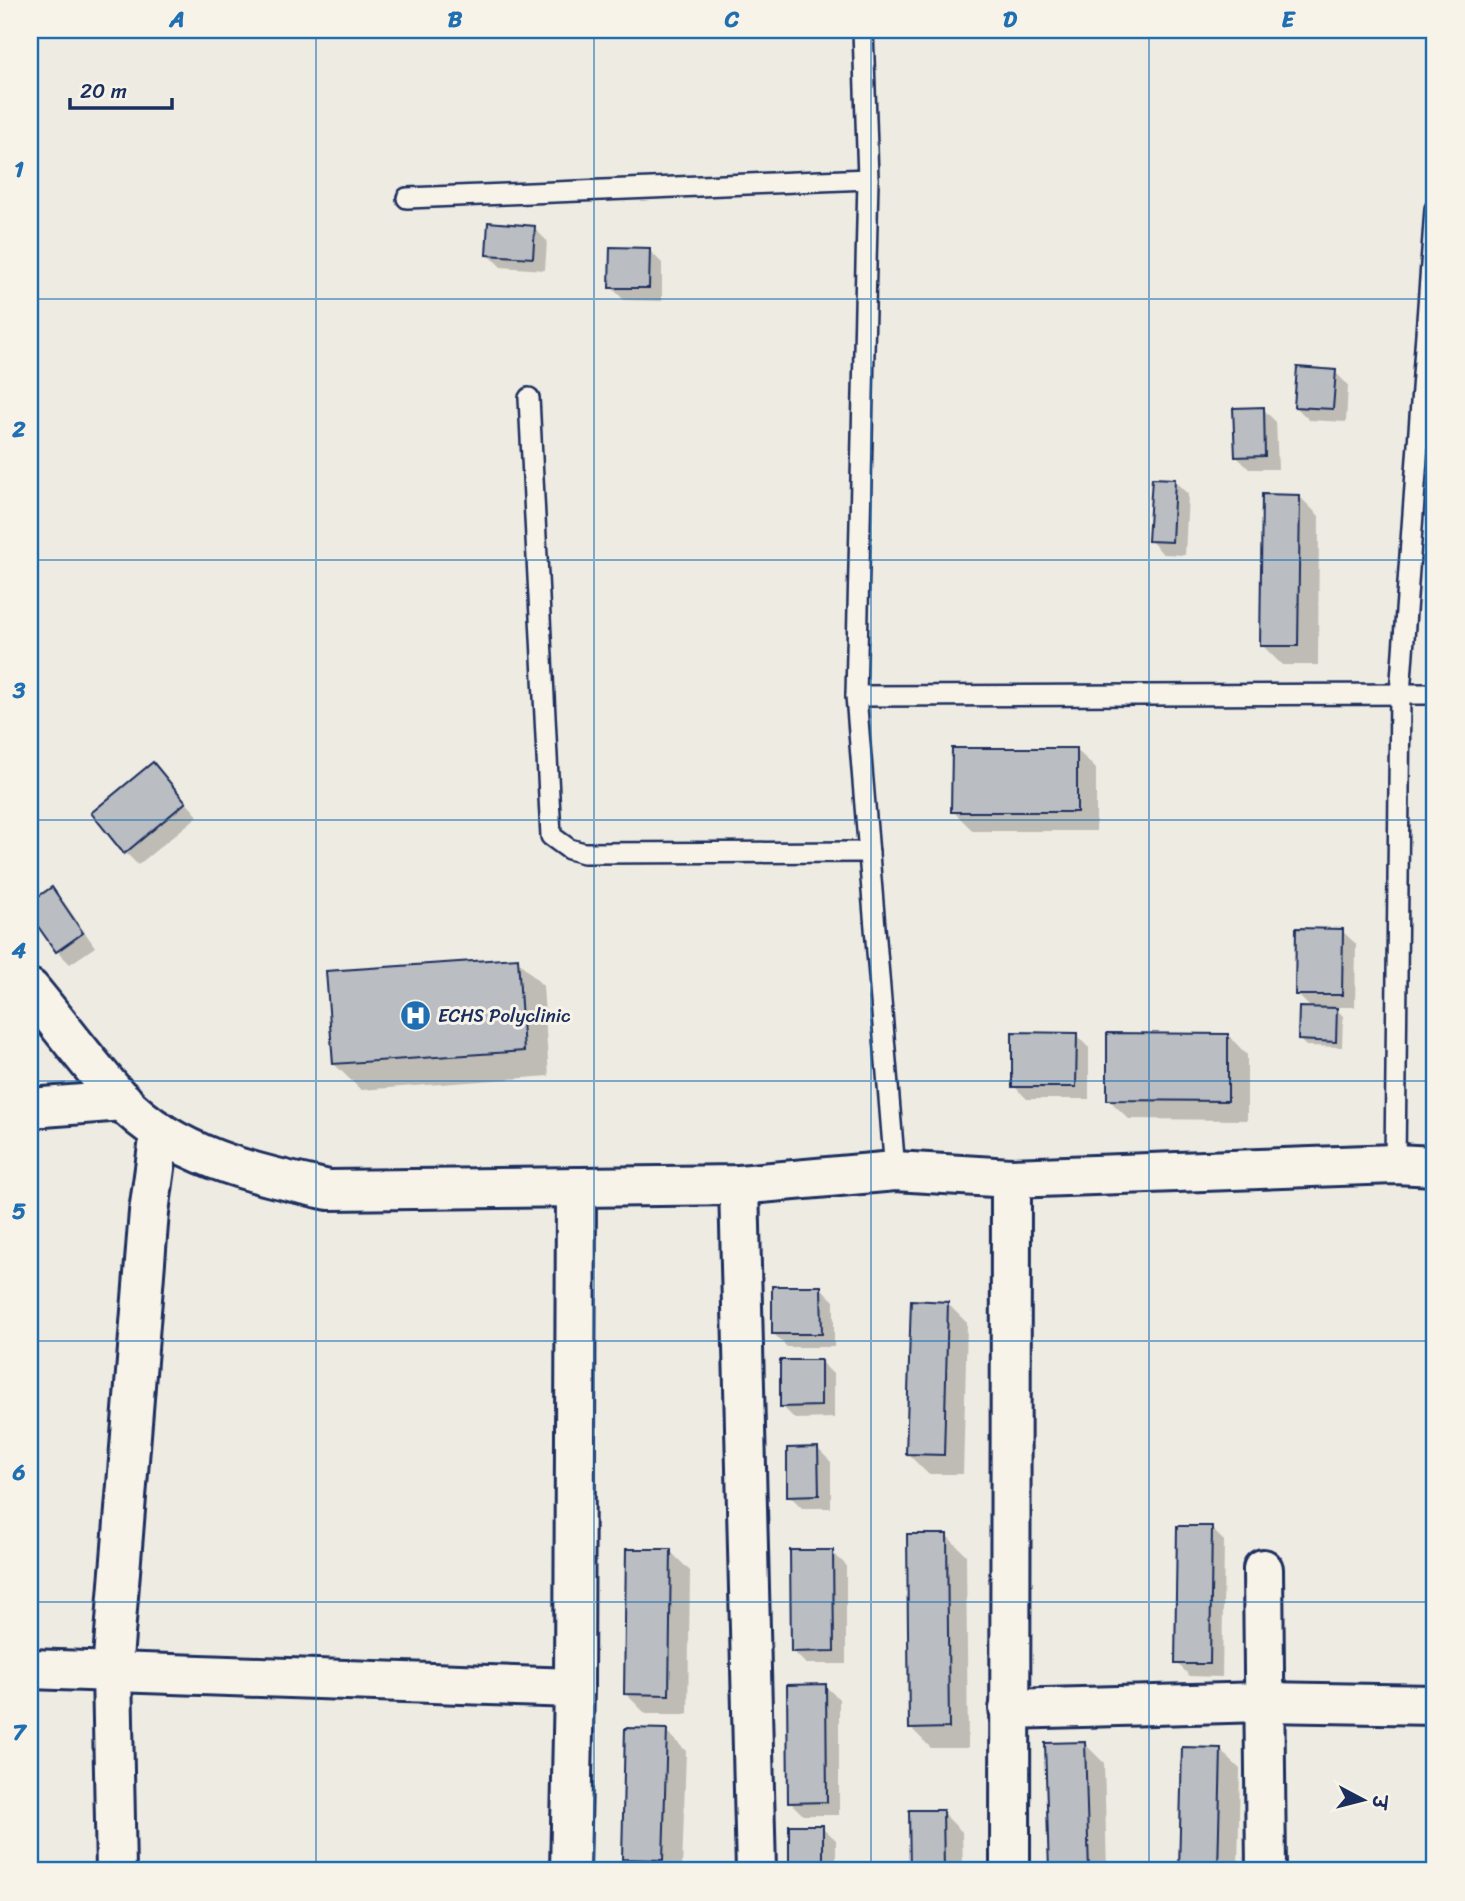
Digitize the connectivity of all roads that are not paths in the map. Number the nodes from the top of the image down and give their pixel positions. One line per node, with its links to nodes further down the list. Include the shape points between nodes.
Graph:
1 (863, 30): 2 (lane)
2 (868, 178): 3 (lane); 8 (lane)
3 (407, 198)
4 (1435, 209): 6 (lane)
5 (529, 398): 9 (lane, via 551,836 569,849 584,852)
6 (1400, 694): 7 (lane); 8 (lane); 14 (lane)
7 (1435, 694)
8 (856, 696): 9 (lane)
9 (869, 852): 16 (lane)
10 (30, 989): 11 (street)
11 (123, 1101): 12 (street); 13 (street)
12 (30, 1108)
13 (160, 1132): 19 (street, via 205,1156 328,1191); 22 (street, via 149,1212)
14 (1395, 1164): 15 (street); 17 (street)
15 (1435, 1166)
16 (895, 1171): 17 (street); 18 (street)
17 (1011, 1178): 26 (street)
18 (739, 1185): 19 (street); 29 (street)
19 (576, 1187): 23 (street)
20 (1263, 1569): 24 (street)
21 (30, 1669): 22 (street)
22 (112, 1671): 23 (street); 27 (street)
23 (574, 1688): 28 (street)
24 (1264, 1702): 25 (street); 26 (street); 31 (street)
25 (1435, 1704)
26 (1009, 1709): 30 (street)
27 (116, 1871)
28 (570, 1871)
29 (756, 1871)
30 (1010, 1871)
31 (1266, 1871)

